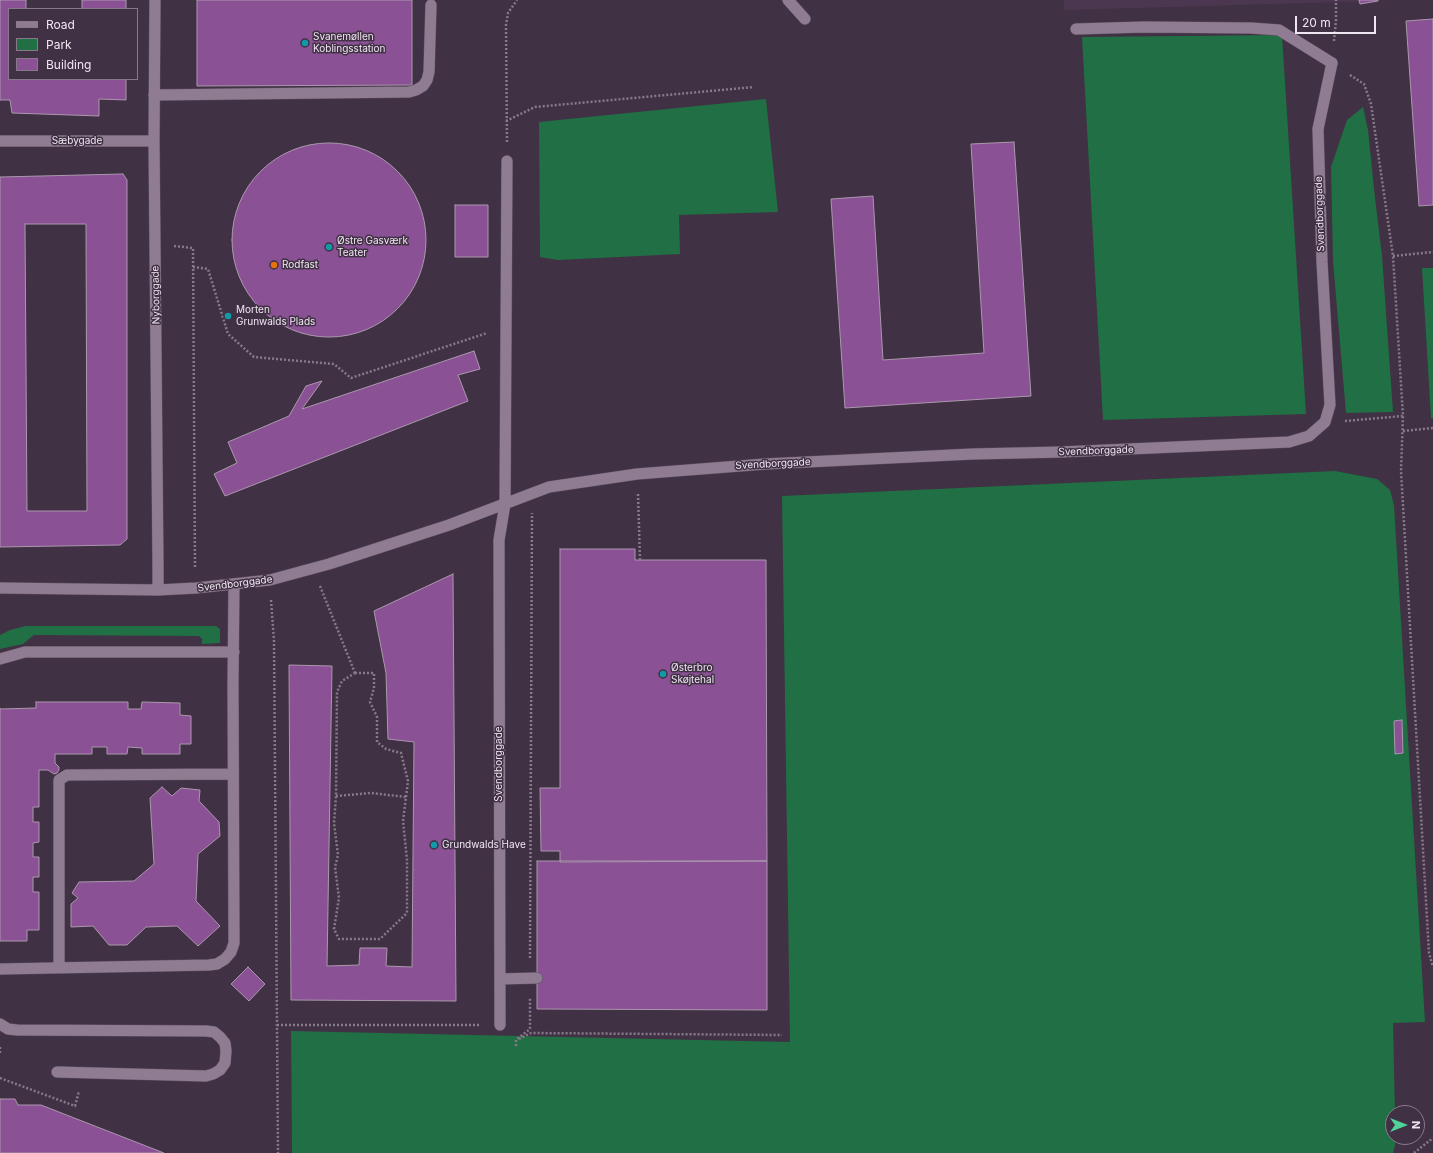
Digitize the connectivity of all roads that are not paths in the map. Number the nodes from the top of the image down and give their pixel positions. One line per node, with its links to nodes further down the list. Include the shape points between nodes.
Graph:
1 (155, 0): 6 (street, Nyborggade)
2 (788, 0): 4 (street)
3 (431, 5): 6 (street, via 429,72 423,86 416,90)
4 (805, 19)
5 (1076, 30): 10 (street, Svendborggade, via 1144,27 1279,30 1332,64 1318,129 1330,405 1325,422 1309,436 1289,442 765,464 637,474 550,487)
6 (154, 95): 8 (street, Nyborggade)
7 (0, 141): 8 (street, Sæbygade)
8 (154, 141): 13 (street, Nyborggade)
9 (507, 161): 10 (street)
10 (505, 504): 11 (street, Svendborggade, via 450,525 313,569 270,580); 20 (street, Svendborggade, via 499,540)
11 (234, 584): 13 (street, Svendborggade); 14 (street)
12 (0, 588): 13 (street, Svendborggade)
13 (158, 590)
14 (234, 652): 15 (street, via 25,652); 16 (street)
15 (0, 659)
16 (233, 774): 17 (street, via 234,943 225,959 209,965); 17 (street, via 67,775 59,780)
17 (59, 968): 18 (street)
18 (0, 969)
19 (533, 978): 20 (street)
20 (500, 979): 22 (street, Svendborggade)
21 (0, 1024): 23 (street, via 17,1030 206,1031 214,1032 220,1037 226,1051 220,1070 206,1076)
22 (500, 1025)
23 (57, 1072)

